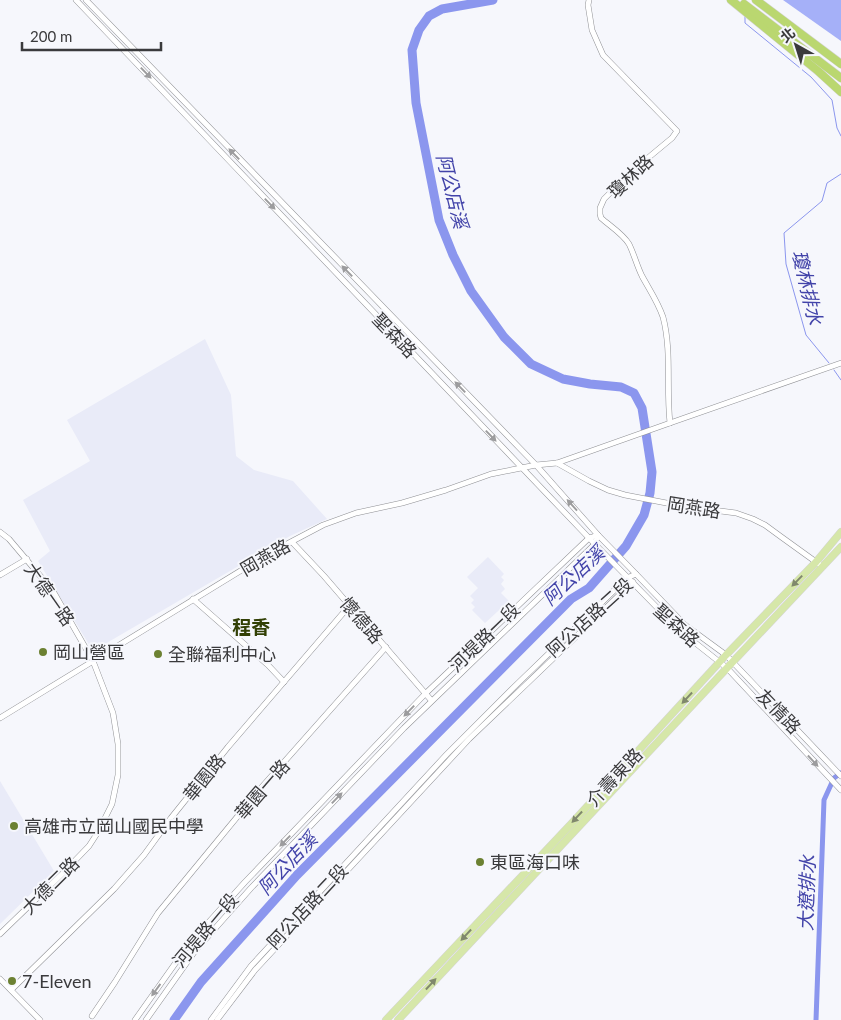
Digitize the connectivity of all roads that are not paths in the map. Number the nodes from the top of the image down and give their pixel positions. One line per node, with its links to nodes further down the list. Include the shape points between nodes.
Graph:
1 (76, 0): 14 (street, 聖森路, one-way to 14)
2 (86, 0): 13 (street, 聖森路, one-way to 2)
3 (589, 0): 11 (street, 瓊林路, via 592,30 604,55 677,131 631,172 604,199 600,208 601,218 629,245 662,316 668,359)
4 (731, 0): 9 (highway)
5 (738, 0): 8 (highway)
6 (756, 0): 7 (highway)
7 (841, 62)
8 (841, 78)
9 (841, 92)
10 (841, 363): 11 (street)
11 (670, 423): 12 (street, 岡燕路)
12 (557, 463): 13 (street, 岡燕路); 23 (street, 岡燕路, via 608,490 628,496 736,513 752,519)
13 (536, 466): 14 (street, 岡燕路); 17 (street, 聖森路, one-way to 13)
14 (522, 468): 18 (street, 聖森路); 19 (street, 岡燕路, via 356,514 323,525)
15 (0, 532): 22 (street, 大德一路)
16 (841, 532): 23 (main road, 介壽東路)
17 (598, 535): 18 (street, 河堤路一段); 20 (street, 河堤路一段); 25 (street, 聖森路)
18 (589, 538): 20 (street, 聖森路); 37 (street, 河堤路一段)
19 (292, 542): 29 (street, 岡燕路); 30 (street, 懷德路)
20 (596, 546): 27 (street, 聖森路); 38 (street, 河堤路一段)
21 (841, 547): 24 (main road, 介壽東路)
22 (26, 559): 26 (street); 33 (street, 大德一路, via 53,592)
23 (816, 562): 24 (street, 岡燕路); 32 (main road, 介壽東路, one-way to 32)
24 (822, 568): 35 (main road, 介壽東路)
25 (636, 574): 27 (street, 阿公店路二段); 28 (street, 阿公店路二段); 32 (street, 聖森路, via 685,624)
26 (0, 575)
27 (625, 576): 28 (street, 聖森路); 51 (street, 阿公店路二段, via 447,754 251,966)
28 (632, 583): 34 (street, 聖森路, via 679,630); 52 (street, 阿公店路二段, via 470,739 255,970)
29 (193, 600): 33 (street, 岡燕路); 36 (street)
30 (350, 606): 31 (street, 懷德路); 36 (street, 華園路)
31 (386, 647): 37 (street, 懷德路); 46 (street, 華園一路, via 261,788 158,913)
32 (726, 655): 34 (main road, 介壽東路); 35 (street, 友情路)
33 (93, 661): 39 (street, 岡燕路); 42 (street, 大德二路, via 113,713 118,744 118,775 112,804 88,846)
34 (720, 662): 35 (street, 友情路); 45 (main road, 介壽東路, one-way to 45)
35 (729, 665): 40 (street, 友情路); 41 (street, 友情路, one-way to 41); 47 (main road, 介壽東路, one-way to 35)
36 (284, 682): 44 (street, 華園路, via 114,889)
37 (425, 694): 38 (street, 懷德路); 49 (street, 河堤路一段, one-way to 49, via 189,944)
38 (431, 700): 50 (street, 河堤路一段, one-way to 38, via 195,951)
39 (0, 718)
40 (841, 776)
41 (841, 790)
42 (0, 934)
43 (0, 979): 44 (street)
44 (11, 990): 48 (street)
45 (396, 1009): 47 (main road); 53 (main road, 介壽東路)
46 (92, 1016)
47 (400, 1017)
48 (40, 1020)
49 (135, 1020)
50 (146, 1020)
51 (211, 1020)
52 (218, 1020)
53 (386, 1020)

